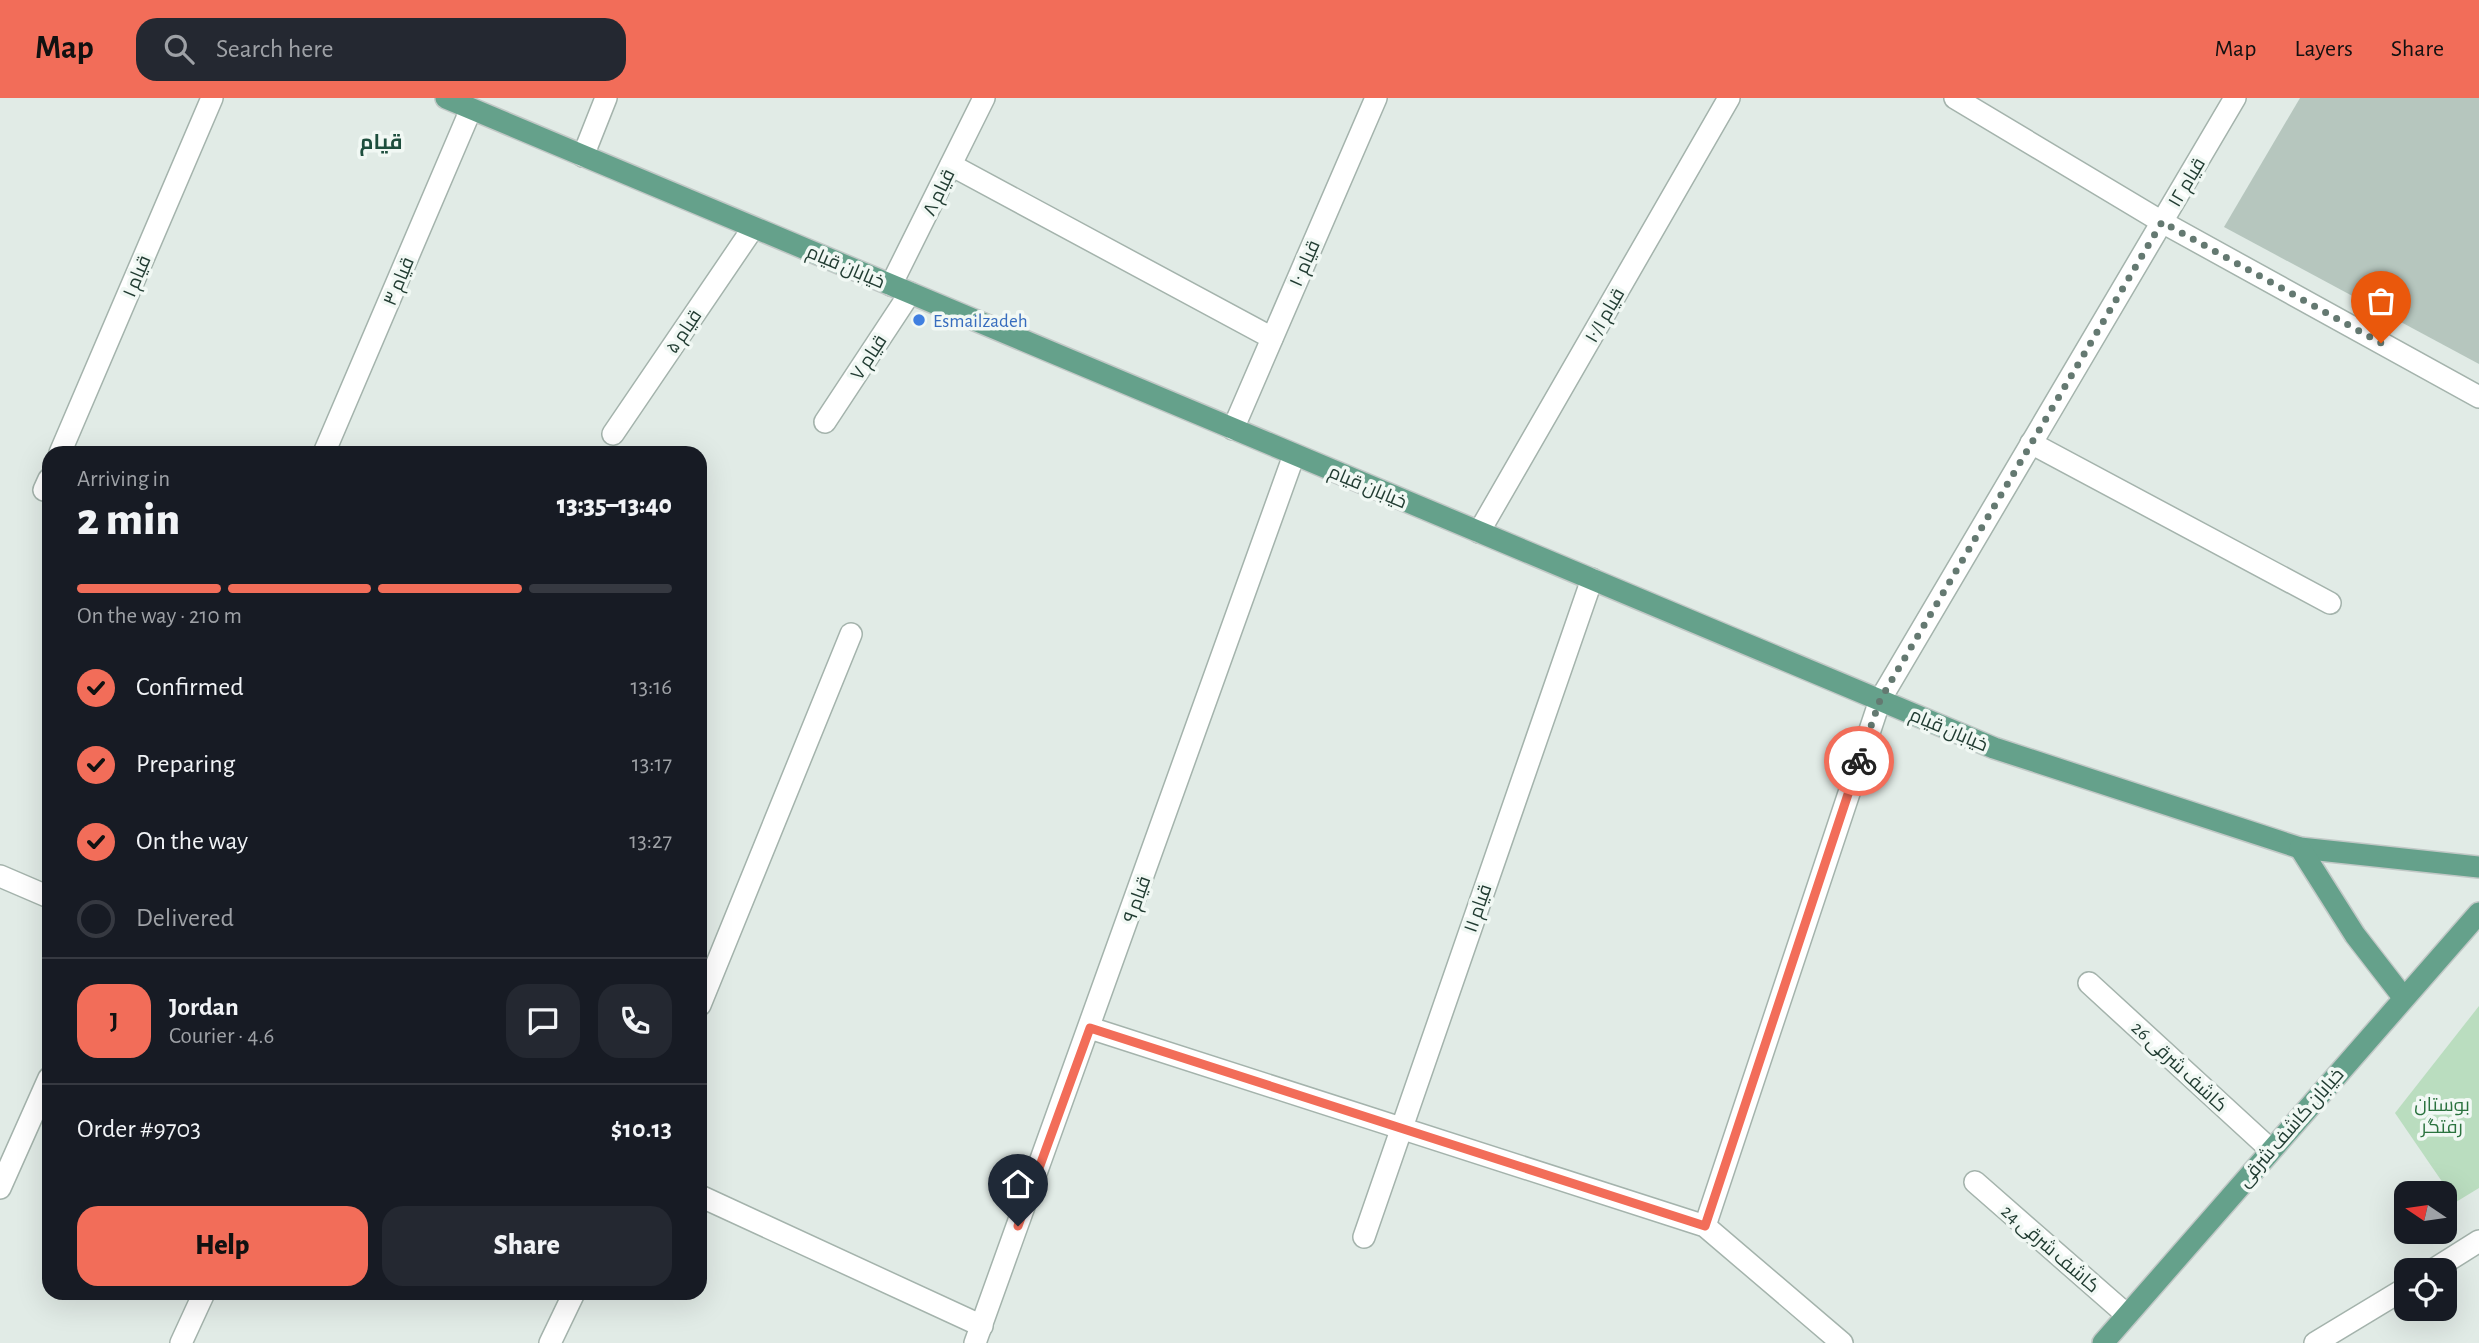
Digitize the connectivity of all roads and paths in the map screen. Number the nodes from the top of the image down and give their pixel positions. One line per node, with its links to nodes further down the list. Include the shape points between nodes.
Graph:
1 (212, 98): 21 (street, قیام ۱)
2 (446, 98): 9 (main road, خیابان قیام)
3 (606, 98): 10 (street)
4 (984, 98): 11 (street, قیام ۸)
5 (1377, 98): 15 (street, قیام ۱۰)
6 (1728, 98): 24 (street, قیام ۱۰/۱)
7 (1955, 98): 12 (street)
8 (2235, 98): 12 (street, قیام ۱۲)
9 (471, 108): 10 (main road, خیابان قیام); 22 (street, قیام ۳)
10 (583, 156): 13 (main road, خیابان قیام)
11 (951, 165): 14 (street, قیام ۸); 15 (street)
12 (2162, 222): 16 (street); 20 (street, قیام ۱۲)
13 (753, 228): 14 (main road, خیابان قیام); 19 (street, قیام ۵)
14 (901, 289): 17 (street, قیام ۷); 18 (main road, خیابان قیام)
15 (1272, 338): 18 (street, قیام ۱۰)
16 (2479, 397)
17 (825, 422)
18 (1233, 429): 23 (main road, خیابان قیام)
19 (613, 433)
20 (2031, 443): 26 (street); 28 (street, قیام ۱۲)
21 (63, 446)
22 (327, 446)
23 (1294, 454): 24 (main road, خیابان قیام); 37 (street, قیام ۹)
24 (1479, 532): 25 (main road, خیابان قیام)
25 (1592, 579): 28 (main road, خیابان قیام); 39 (street, قیام ۱۱)
26 (2330, 603)
27 (850, 634): 35 (street)
28 (1880, 700): 29 (main road, خیابان قیام, via 1994,748); 44 (street, قیام ۱۲)
29 (2300, 848): 30 (main road, خیابان قیام); 36 (main road, via 2355,934)
30 (2479, 867)
31 (0, 876): 32 (street)
32 (42, 894)
33 (2479, 913): 36 (main road, خیابان کاشف شرقی)
34 (2089, 983): 40 (street, کاشف شرقی 26)
35 (707, 988)
36 (2403, 997): 40 (main road, خیابان کاشف شرقی)
37 (1090, 1028): 39 (street); 53 (street, قیام ۹)
38 (42, 1094): 42 (street)
39 (1401, 1128): 44 (street); 45 (street, قیام ۱۱)
40 (2271, 1150): 51 (main road, خیابان کاشف شرقی)
41 (1975, 1182): 51 (street, کاشف شرقی 24)
42 (0, 1188)
43 (707, 1199): 53 (street)
44 (1705, 1226): 56 (street)
45 (1364, 1237)
46 (2479, 1241): 47 (street)
47 (2452, 1258)
48 (2394, 1296): 52 (street)
49 (201, 1300): 54 (street)
50 (570, 1300): 55 (street)
51 (2127, 1315): 57 (main road, خیابان کاشف شرقی)
52 (2355, 1321): 58 (street); 59 (street)
53 (979, 1334)
54 (181, 1343)
55 (550, 1343)
56 (1842, 1343)
57 (2103, 1343)
58 (2315, 1343)
59 (2356, 1343)

